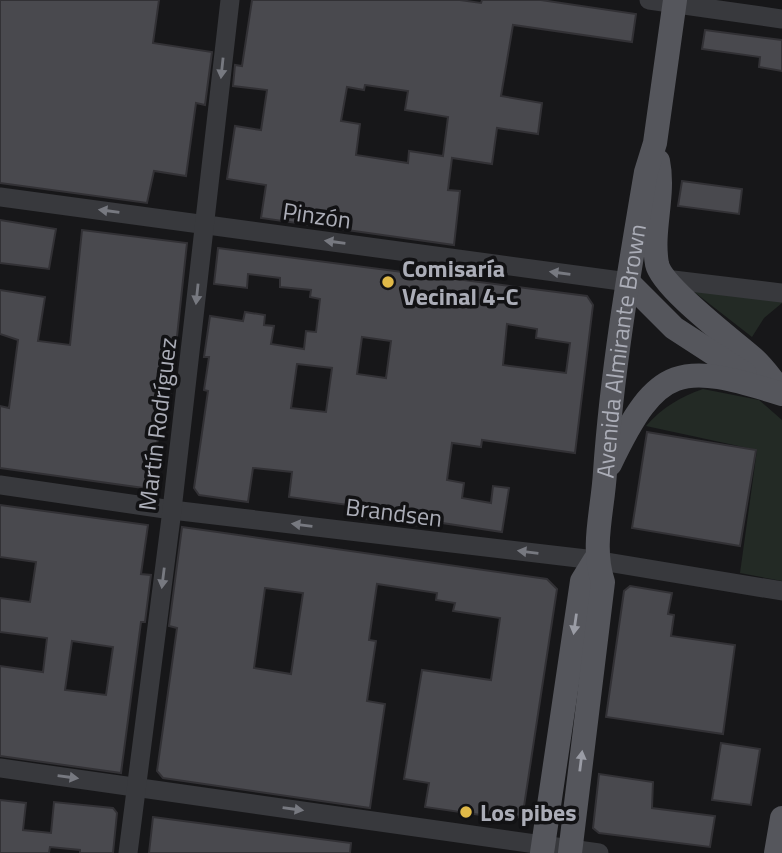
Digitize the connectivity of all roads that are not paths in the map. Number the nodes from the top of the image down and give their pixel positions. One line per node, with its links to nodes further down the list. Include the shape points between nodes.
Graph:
1 (230, 0): 7 (street, Martín Rodríguez, one-way to 7)
2 (649, 0): 3 (street)
3 (674, 2): 4 (street); 5 (main road, Avenida Almirante Brown)
4 (782, 19)
5 (655, 143): 8 (main road, Avenida Almirante Brown, via 661,174 657,264); 9 (main road, Avenida Almirante Brown)
6 (0, 197): 7 (street, Pinzón, one-way to 6)
7 (205, 224): 9 (street, Pinzón, one-way to 7); 14 (street, Martín Rodríguez, one-way to 14)
8 (665, 279): 10 (street); 11 (main road, via 757,361)
9 (628, 282): 11 (main road, via 684,335); 12 (main road, Avenida Almirante Brown, via 607,422)
10 (782, 293)
11 (782, 393): 12 (main road, via 727,377 696,373 675,378 643,404)
12 (605, 474): 15 (main road, Avenida Almirante Brown)
13 (0, 485): 14 (street, Brandsen)
14 (172, 510): 15 (street, Brandsen, one-way to 14); 18 (street, Martín Rodríguez, one-way to 18)
15 (596, 560): 16 (street, Brandsen); 20 (main road, Avenida Almirante Brown, one-way to 20, via 582,581); 21 (main road, Avenida Almirante Brown, one-way to 15, via 603,582)
16 (782, 591)
17 (0, 768): 18 (street, one-way to 18)
18 (136, 786): 20 (street, one-way to 20); 22 (street, Martín Rodríguez)
19 (782, 818): 24 (main road)
20 (543, 848): 21 (street)
21 (570, 851): 23 (street)
22 (128, 853)
23 (599, 853)
24 (776, 853)

